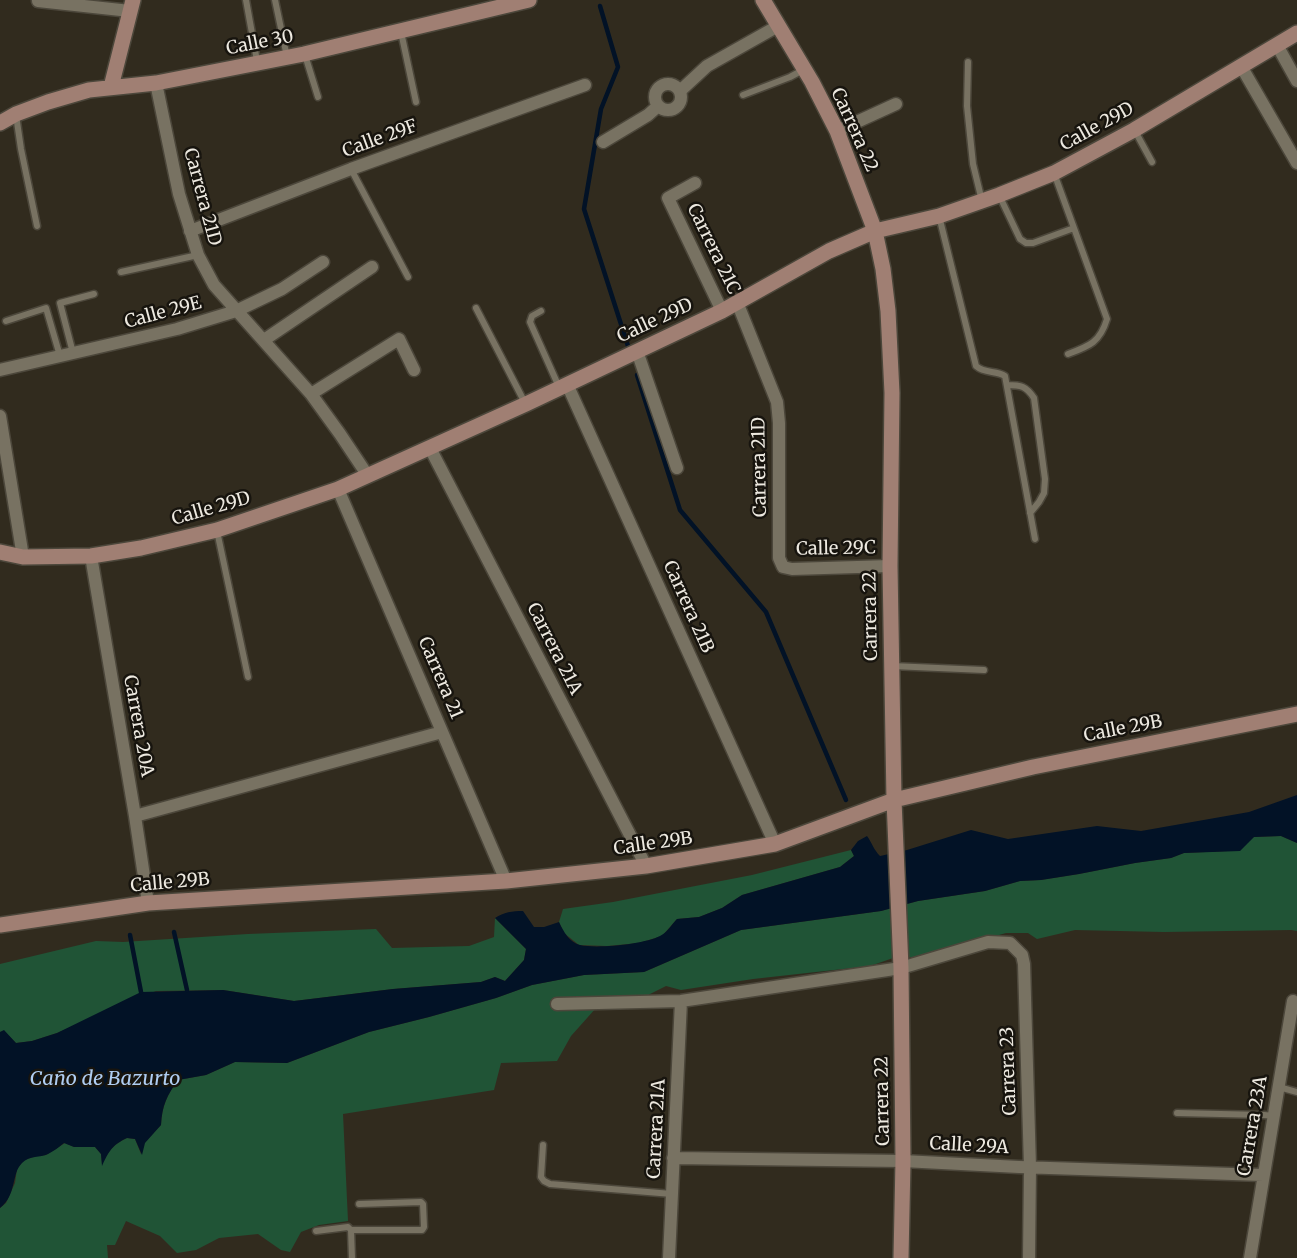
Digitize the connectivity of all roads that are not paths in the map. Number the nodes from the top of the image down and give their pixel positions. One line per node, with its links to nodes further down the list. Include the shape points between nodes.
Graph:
1 (246, 0): 14 (lane)
2 (274, 0): 12 (lane)
3 (529, 0): 8 (street, Calle 30)
4 (763, 0): 7 (street, Carrera 22)
5 (38, 1): 6 (street)
6 (132, 6): 20 (street)
7 (778, 26): 16 (street, Carrera 22); 21 (street, via 707,66)
8 (401, 32): 11 (street, Calle 30); 24 (lane)
9 (1297, 33): 10 (street, Calle 29D)
10 (1277, 45): 15 (street, Calle 29D); 17 (street)
11 (304, 54): 12 (street, Calle 30); 23 (lane)
12 (287, 57): 14 (street, Calle 30)
13 (968, 62): 38 (lane, via 966,106)
14 (257, 63): 18 (street, Calle 30)
15 (1241, 66): 29 (street, Calle 29D); 33 (street)
16 (804, 69): 22 (lane); 30 (street, Carrera 22)
17 (1297, 81)
18 (156, 83): 20 (street, Calle 30); 42 (street, Carrera 21D)
19 (585, 85): 34 (street, Calle 29F)
20 (111, 87): 27 (street, Calle 30, via 89,90)
21 (680, 91): 26 (street, via 681,103 676,108 670,111); 26 (street, via 670,84 658,88)
22 (743, 95)
23 (318, 97)
24 (416, 102)
25 (896, 104): 30 (street)
26 (658, 106): 31 (street)
27 (16, 114): 28 (street, Calle 30); 40 (lane)
28 (0, 123)
29 (1134, 130): 32 (lane); 35 (street, Calle 29D)
30 (837, 131): 43 (street, Carrera 22)
31 (603, 142)
32 (1152, 162)
33 (1297, 163)
34 (351, 169): 42 (street, Calle 29F); 48 (lane)
35 (1054, 172): 37 (street, Calle 29D); 41 (lane)
36 (695, 183): 56 (street, Carrera 21C, via 669,198)
37 (999, 195): 38 (street, Calle 29D); 41 (lane, via 1020,239 1026,243)
38 (982, 202): 39 (street, Calle 29D)
39 (939, 216): 43 (street, Calle 29D); 65 (lane, via 976,366 1003,374)
40 (37, 226)
41 (1074, 228): 61 (lane, via 1107,319 1103,332 1089,346)
42 (190, 231): 44 (street, Carrera 21D)
43 (875, 231): 50 (street, Calle 29D, via 829,251); 80 (street, Carrera 22, via 888,311 892,393)
44 (198, 255): 47 (lane); 54 (street, Carrera 21D, via 214,285)
45 (323, 262): 54 (street, Calle 29E, via 282,289)
46 (372, 267): 58 (street)
47 (121, 272)
48 (408, 277)
49 (94, 294): 51 (lane)
50 (736, 302): 56 (street, Calle 29D); 81 (street, Carrera 21D, via 777,402 778,558)
51 (60, 303): 52 (lane); 60 (lane)
52 (46, 308): 57 (lane); 62 (lane)
53 (476, 308): 68 (lane)
54 (236, 311): 58 (street); 60 (street, Calle 29E)
55 (541, 311): 66 (lane, via 530,322)
56 (722, 311): 59 (street, Calle 29D)
57 (6, 321)
58 (264, 340): 67 (street)
59 (637, 351): 66 (street, Calle 29D); 71 (street)
60 (73, 353): 62 (street, Calle 29E)
61 (1068, 354)
62 (60, 356): 63 (street, Calle 29E)
63 (0, 370)
64 (414, 370): 67 (street, via 399,339)
65 (1007, 385): 74 (lane); 74 (lane, via 1020,385 1034,398 1045,479 1044,492)
66 (563, 386): 68 (street, Calle 29D); 89 (street, Carrera 21B)
67 (311, 394): 72 (street)
68 (526, 404): 70 (street, Calle 29D)
69 (0, 416): 79 (street)
70 (430, 448): 72 (street, Calle 29D); 90 (street, Carrera 21A)
71 (677, 468)
72 (368, 476): 73 (street, Calle 29D)
73 (338, 489): 75 (street, Calle 29D); 86 (street, Carrera 21)
74 (1030, 513): 76 (lane)
75 (217, 530): 78 (street, Calle 29D); 84 (lane)
76 (1035, 539)
77 (0, 552): 79 (street, Calle 29D)
78 (92, 556): 79 (street, Calle 29D); 88 (street, Carrera 20A)
79 (23, 557)
80 (890, 566): 81 (street, Calle 29C); 82 (street, Carrera 22)
81 (783, 567)
82 (892, 666): 83 (lane); 87 (street, Carrera 22)
83 (984, 670)
84 (248, 677)
85 (1297, 714): 87 (street, Calle 29B, via 1033,767)
86 (442, 732): 88 (street); 91 (street, Carrera 21)
87 (894, 800): 89 (street, Calle 29B); 94 (street, Carrera 22)
88 (135, 816): 92 (street, Carrera 20A)
89 (775, 844): 90 (street, Calle 29B)
90 (646, 866): 91 (street, Calle 29B)
91 (506, 881): 92 (street, Calle 29B)
92 (148, 903): 93 (street, Calle 29B)
93 (0, 926)
94 (900, 961): 96 (street); 105 (street, Carrera 22); 106 (street, Carrera 23, via 988,942 1010,942 1022,955)
95 (1293, 1000): 98 (street, Carrera 23A)
96 (681, 1001): 97 (street); 104 (street, Carrera 21A)
97 (557, 1004)
98 (1294, 1022): 99 (street, Carrera 23A)
99 (1278, 1087): 100 (lane); 102 (street, Carrera 23A)
100 (1297, 1092)
101 (1177, 1113): 102 (lane)
102 (1274, 1116): 107 (street, Carrera 23A)
103 (543, 1145): 108 (lane, via 541,1177 550,1184)
104 (674, 1158): 105 (street, Calle 29A); 108 (street, Carrera 21A)
105 (903, 1161): 106 (street, Calle 29A); 114 (street, Carrera 22)
106 (1030, 1167): 107 (street, Calle 29A); 115 (street, Carrera 23)
107 (1263, 1175): 116 (street, Carrera 23A)
108 (672, 1194): 113 (street, Carrera 21A)
109 (359, 1204): 110 (lane, via 420,1202 424,1227)
110 (351, 1230): 111 (lane, via 348,1227); 112 (lane)
111 (316, 1231)
112 (352, 1258)
113 (669, 1258)
114 (901, 1258)
115 (1029, 1258)
116 (1250, 1258)

